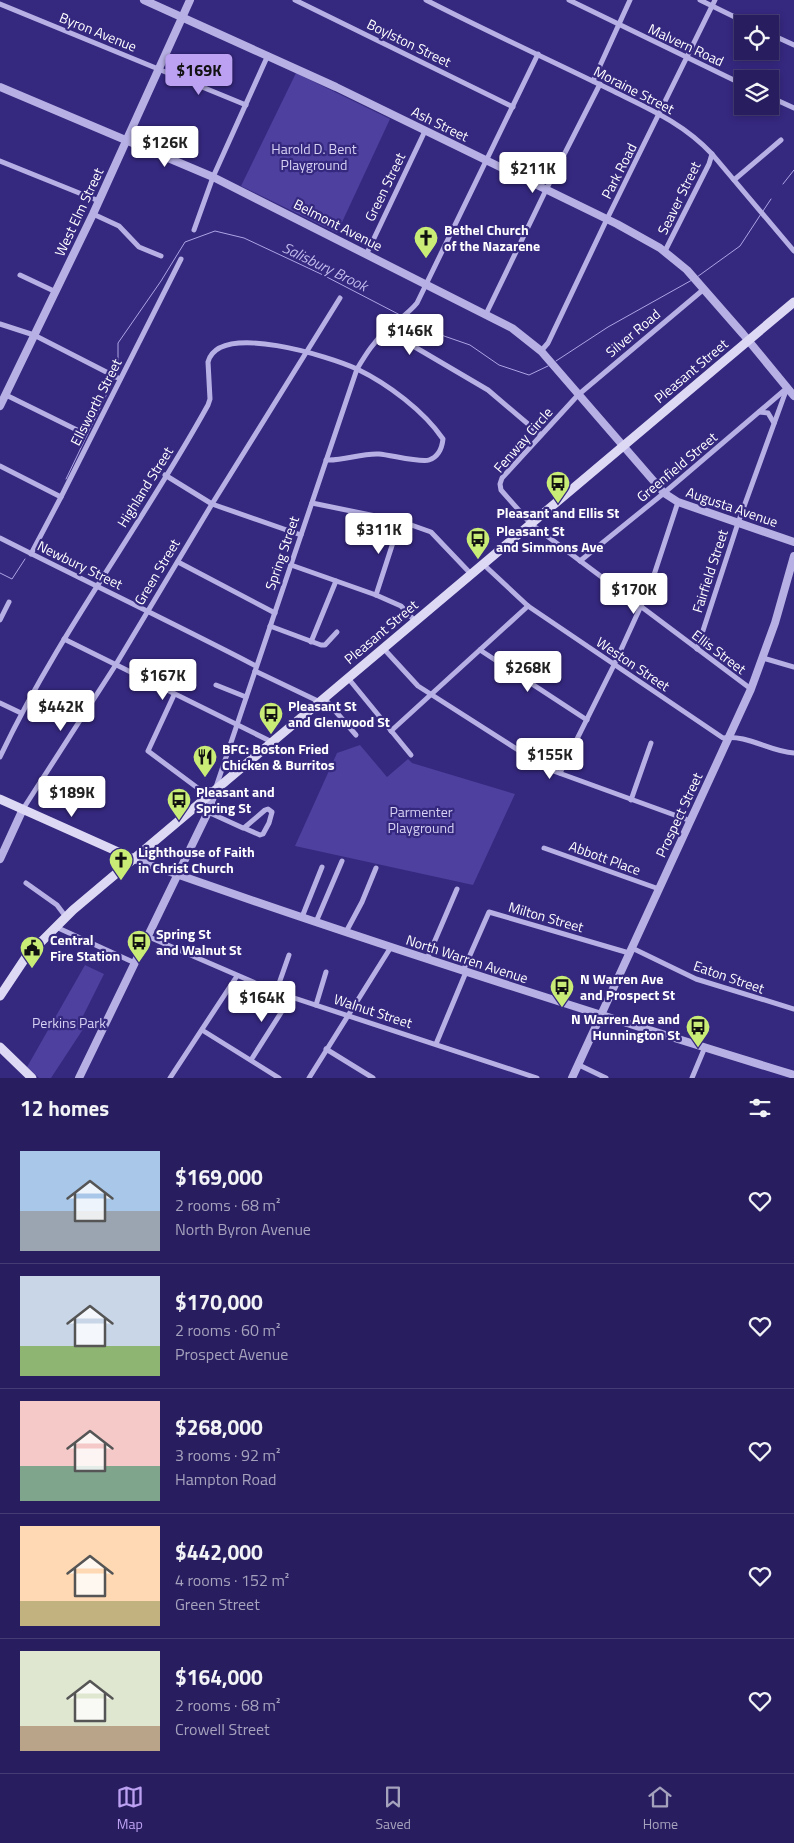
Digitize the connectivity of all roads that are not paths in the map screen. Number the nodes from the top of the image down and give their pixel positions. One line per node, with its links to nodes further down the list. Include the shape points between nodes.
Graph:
1 (144, 0): 11 (street, Ash Street)
2 (190, 0): 11 (street, West Elm Street)
3 (295, 0): 26 (street, Boylston Street)
4 (426, 0): 16 (street, Moraine Street)
5 (569, 0): 13 (street, Malvern Road)
6 (630, 0): 13 (street)
7 (700, 0): 10 (street)
8 (715, 0): 10 (street, Park Road)
9 (0, 4): 19 (street, Byron Avenue)
10 (712, 6): 12 (street); 18 (street, Park Road)
11 (183, 17): 17 (street, Ash Street); 19 (street, West Elm Street)
12 (734, 17)
13 (619, 25): 18 (street, Malvern Road); 21 (street)
14 (779, 38): 15 (street)
15 (794, 45)
16 (538, 54): 21 (street, Moraine Street); 26 (street, Spring Street)
17 (268, 55): 25 (street); 29 (street, Ash Street)
18 (688, 58): 20 (street, Malvern Road); 28 (street, Park Road)
19 (159, 69): 25 (street, Byron Avenue); 30 (street, West Elm Street)
20 (734, 80)
21 (593, 81): 22 (street, Moraine Street)
22 (600, 84): 28 (street, Moraine Street); 37 (street)
23 (0, 87): 30 (street, Belmont Avenue)
24 (779, 101): 27 (street)
25 (246, 105): 35 (street)
26 (513, 107): 34 (street, Spring Street)
27 (794, 108)
28 (660, 115): 32 (street, Moraine Street, via 683,128); 40 (street, Park Road)
29 (426, 131): 34 (street, Ash Street); 44 (street, Green Street)
30 (127, 140): 35 (street, Belmont Avenue); 38 (street, West Elm Street)
31 (781, 140): 36 (street)
32 (712, 154): 36 (street, Moraine Street); 42 (street, Seaver Street)
33 (0, 161): 38 (street)
34 (486, 161): 37 (street, Ash Street); 48 (street, Spring Street)
35 (213, 177): 41 (street); 44 (street, Belmont Avenue)
36 (734, 180): 43 (street, Moraine Street)
37 (546, 190): 40 (street, Ash Street); 53 (street)
38 (99, 201): 39 (street, West Elm Street)
39 (93, 214): 45 (street, via 119,226 134,243); 50 (street, West Elm Street)
40 (607, 219): 42 (street, Ash Street); 59 (street, Park Road, via 548,343)
41 (194, 230)
42 (666, 251): 49 (street, Ash Street)
43 (794, 251)
44 (366, 253): 48 (street, Belmont Avenue)
45 (162, 256)
46 (181, 259): 61 (street, Ellsworth Street)
47 (20, 275): 50 (street)
48 (426, 284): 53 (street, Belmont Avenue); 55 (street, Spring Street, via 417,303)
49 (704, 289): 57 (street, Ash Street); 64 (street, Silver Road)
50 (56, 292): 56 (street, West Elm Street)
51 (340, 298): 58 (street, Green Street)
52 (794, 302): 57 (main road, Pleasant Street)
53 (486, 314): 59 (street, Belmont Avenue, via 512,328)
54 (0, 324): 56 (street)
55 (387, 329): 60 (street, Spring Street, via 370,347); 70 (street, via 488,390)
56 (34, 335): 61 (street); 63 (street, West Elm Street)
57 (748, 340): 62 (street, Ash Street); 71 (main road, Pleasant Street)
58 (307, 351): 60 (street, Highland Street); 74 (street, Highland Street, via 244,343 216,349 207,366 208,406); 79 (street, Green Street)
59 (541, 351): 64 (street, Belmont Avenue)
60 (357, 369): 72 (street, Spring Street); 72 (street, Highland Street, via 397,394 426,418 443,439 442,447 430,460 423,462 379,454)
61 (117, 377): 76 (street, Ellsworth Street)
62 (787, 388): 65 (street, Ash Street); 67 (street, Greenfield Street); 68 (street, Fairfield Street)
63 (6, 395): 66 (street, West Elm Street); 69 (street)
64 (578, 395): 70 (street, Fenway Circle); 71 (street, Belmont Avenue)
65 (794, 396)
66 (0, 406)
67 (759, 412): 68 (street, via 768,413); 75 (street, Greenfield Street)
68 (774, 423): 81 (street, Fairfield Street)
69 (77, 430)
70 (541, 436): 82 (street, Fenway Circle, via 500,484 501,490)
71 (623, 448): 75 (street, Augusta Avenue); 82 (main road, Pleasant Street)
72 (326, 460): 78 (street, Spring Street)
73 (0, 466): 76 (street)
74 (165, 475): 79 (street); 94 (street, Highland Street)
75 (664, 493): 77 (street, Augusta Avenue); 89 (street, Greenfield Street)
76 (61, 497): 86 (street, Ellsworth Street)
77 (678, 502): 81 (street, Augusta Avenue); 98 (street, via 651,584)
78 (312, 503): 80 (street); 83 (street, Spring Street)
79 (212, 504): 83 (street); 88 (street, Green Street)
80 (400, 521): 92 (street, via 431,532); 95 (street)
81 (738, 523): 85 (street, Augusta Avenue); 108 (street, Fairfield Street)
82 (531, 524): 89 (street, Ellis Street); 90 (main road, Pleasant Street)
83 (301, 536): 91 (street, Spring Street)
84 (0, 538): 86 (street, Newbury Street)
85 (794, 542)
86 (31, 554): 94 (street, Newbury Street)
87 (794, 556): 110 (street, Prospect Street)
88 (178, 562): 99 (street, Green Street); 100 (street)
89 (580, 562): 98 (street, Ellis Street)
90 (483, 564): 92 (main road, Pleasant Street); 97 (street, Weston Street)
91 (291, 565): 93 (street); 100 (street, Spring Street)
92 (471, 574): 102 (main road, Pleasant Street)
93 (336, 581): 95 (street); 106 (street)
94 (97, 587): 99 (street, Newbury Street); 105 (street, Highland Street)
95 (376, 595): 102 (street, via 401,606)
96 (9, 602): 101 (street)
97 (528, 606): 109 (street); 111 (street, Weston Street)
98 (640, 607): 108 (street, Ellis Street); 111 (street)
99 (148, 610): 112 (street, Green Street); 114 (street, Newbury Street)
100 (275, 613): 103 (street, Spring Street)
101 (0, 620)
102 (415, 621): 107 (main road, Pleasant Street)
103 (270, 626): 106 (street); 114 (street, Spring Street)
104 (338, 632): 106 (street, via 325,645)
105 (64, 639): 112 (street); 123 (street, Highland Street)
106 (312, 642)
107 (384, 649): 115 (main road, Pleasant Street); 118 (street, via 418,686)
108 (697, 649): 117 (street, Ellis Street)
109 (480, 650): 118 (street); 124 (street)
110 (763, 658): 113 (street); 117 (street, Prospect Street)
111 (614, 665): 124 (street); 128 (street, Weston Street, via 723,738)
112 (115, 666): 119 (street); 138 (street, Green Street)
113 (794, 667)
114 (256, 669): 120 (street, Spring Street); 121 (street, Newbury Street)
115 (348, 678): 121 (main road, Pleasant Street); 126 (street)
116 (216, 685): 120 (street)
117 (751, 690): 128 (street, Prospect Street)
118 (432, 694): 126 (street); 134 (street)
119 (174, 695): 125 (street); 135 (street, via 148,751 199,789)
120 (246, 697): 125 (street, Spring Street)
121 (322, 700): 127 (street); 129 (main road, Pleasant Street)
122 (0, 703): 123 (street)
123 (21, 713): 133 (street, Highland Street)
124 (587, 720): 134 (street)
125 (237, 726): 129 (street); 135 (street, Spring Street)
126 (391, 731): 132 (street)
127 (356, 735)
128 (729, 737): 131 (street, Weston Street); 140 (street, Prospect Street)
129 (272, 743): 135 (main road, Pleasant Street)
130 (651, 743): 137 (street)
131 (794, 753)
132 (411, 755)
133 (0, 758)
134 (560, 773): 137 (street)
135 (215, 790): 139 (street, Spring Street); 143 (main road, Pleasant Street)
136 (0, 799): 138 (main road)
137 (631, 800): 140 (street)
138 (23, 809): 143 (main road); 144 (street, Green Street)
139 (208, 812): 141 (street); 148 (street, Spring Street)
140 (691, 821): 151 (street, Prospect Street)
141 (244, 828): 141 (street, via 263,834 272,812 265,810)
142 (544, 848): 151 (street, Abbott Place)
143 (134, 858): 148 (street, North Warren Avenue); 152 (main road, Pleasant Street)
144 (0, 859)
145 (342, 861): 154 (street)
146 (322, 867): 153 (street)
147 (376, 868): 156 (street)
148 (178, 874): 153 (street, North Warren Avenue); 157 (street, Spring Street)
149 (26, 883): 152 (street, via 57,905)
150 (457, 889): 161 (street)
151 (659, 890): 159 (street, Prospect Street)
152 (66, 917): 155 (main road, Pleasant Street)
153 (302, 917): 154 (street, North Warren Avenue)
154 (316, 922): 156 (street, North Warren Avenue)
155 (56, 926): 162 (street); 167 (main road, Pleasant Street, via 26,958)
156 (346, 932): 158 (street, North Warren Avenue)
157 (148, 937): 162 (street, Spring Street); 165 (street, Walnut Street)
158 (391, 947): 161 (street, North Warren Avenue); 171 (street)
159 (631, 950): 163 (street, Milton Street, via 489,912); 170 (street, Eaton Street, via 696,979); 172 (street, Prospect Street)
160 (289, 955): 166 (street)
161 (427, 959): 163 (street, North Warren Avenue)
162 (135, 963): 182 (street, Spring Street)
163 (464, 971): 172 (street, North Warren Avenue); 174 (street)
164 (326, 972): 169 (street)
165 (237, 976): 166 (street, Walnut Street); 173 (street)
166 (276, 992): 168 (street, Walnut Street)
167 (0, 996)
168 (291, 997): 169 (street, Walnut Street); 178 (street)
169 (316, 1005): 171 (street, Walnut Street)
170 (794, 1010)
171 (347, 1015): 174 (street, Walnut Street); 177 (street)
172 (601, 1016): 176 (street, North Warren Avenue); 179 (street, Prospect Street)
173 (202, 1030): 178 (street); 183 (street)
174 (436, 1044): 187 (street, Walnut Street)
175 (0, 1047): 181 (main road)
176 (705, 1047): 180 (street, North Warren Avenue); 190 (street)
177 (326, 1049): 185 (street); 186 (street)
178 (250, 1060): 184 (street)
179 (579, 1064): 188 (street, Prospect Street); 189 (street)
180 (794, 1075)
181 (32, 1078)
182 (79, 1078)
183 (170, 1078)
184 (279, 1078)
185 (308, 1078)
186 (373, 1078)
187 (537, 1078)
188 (572, 1078)
189 (606, 1078)
190 (692, 1078)

